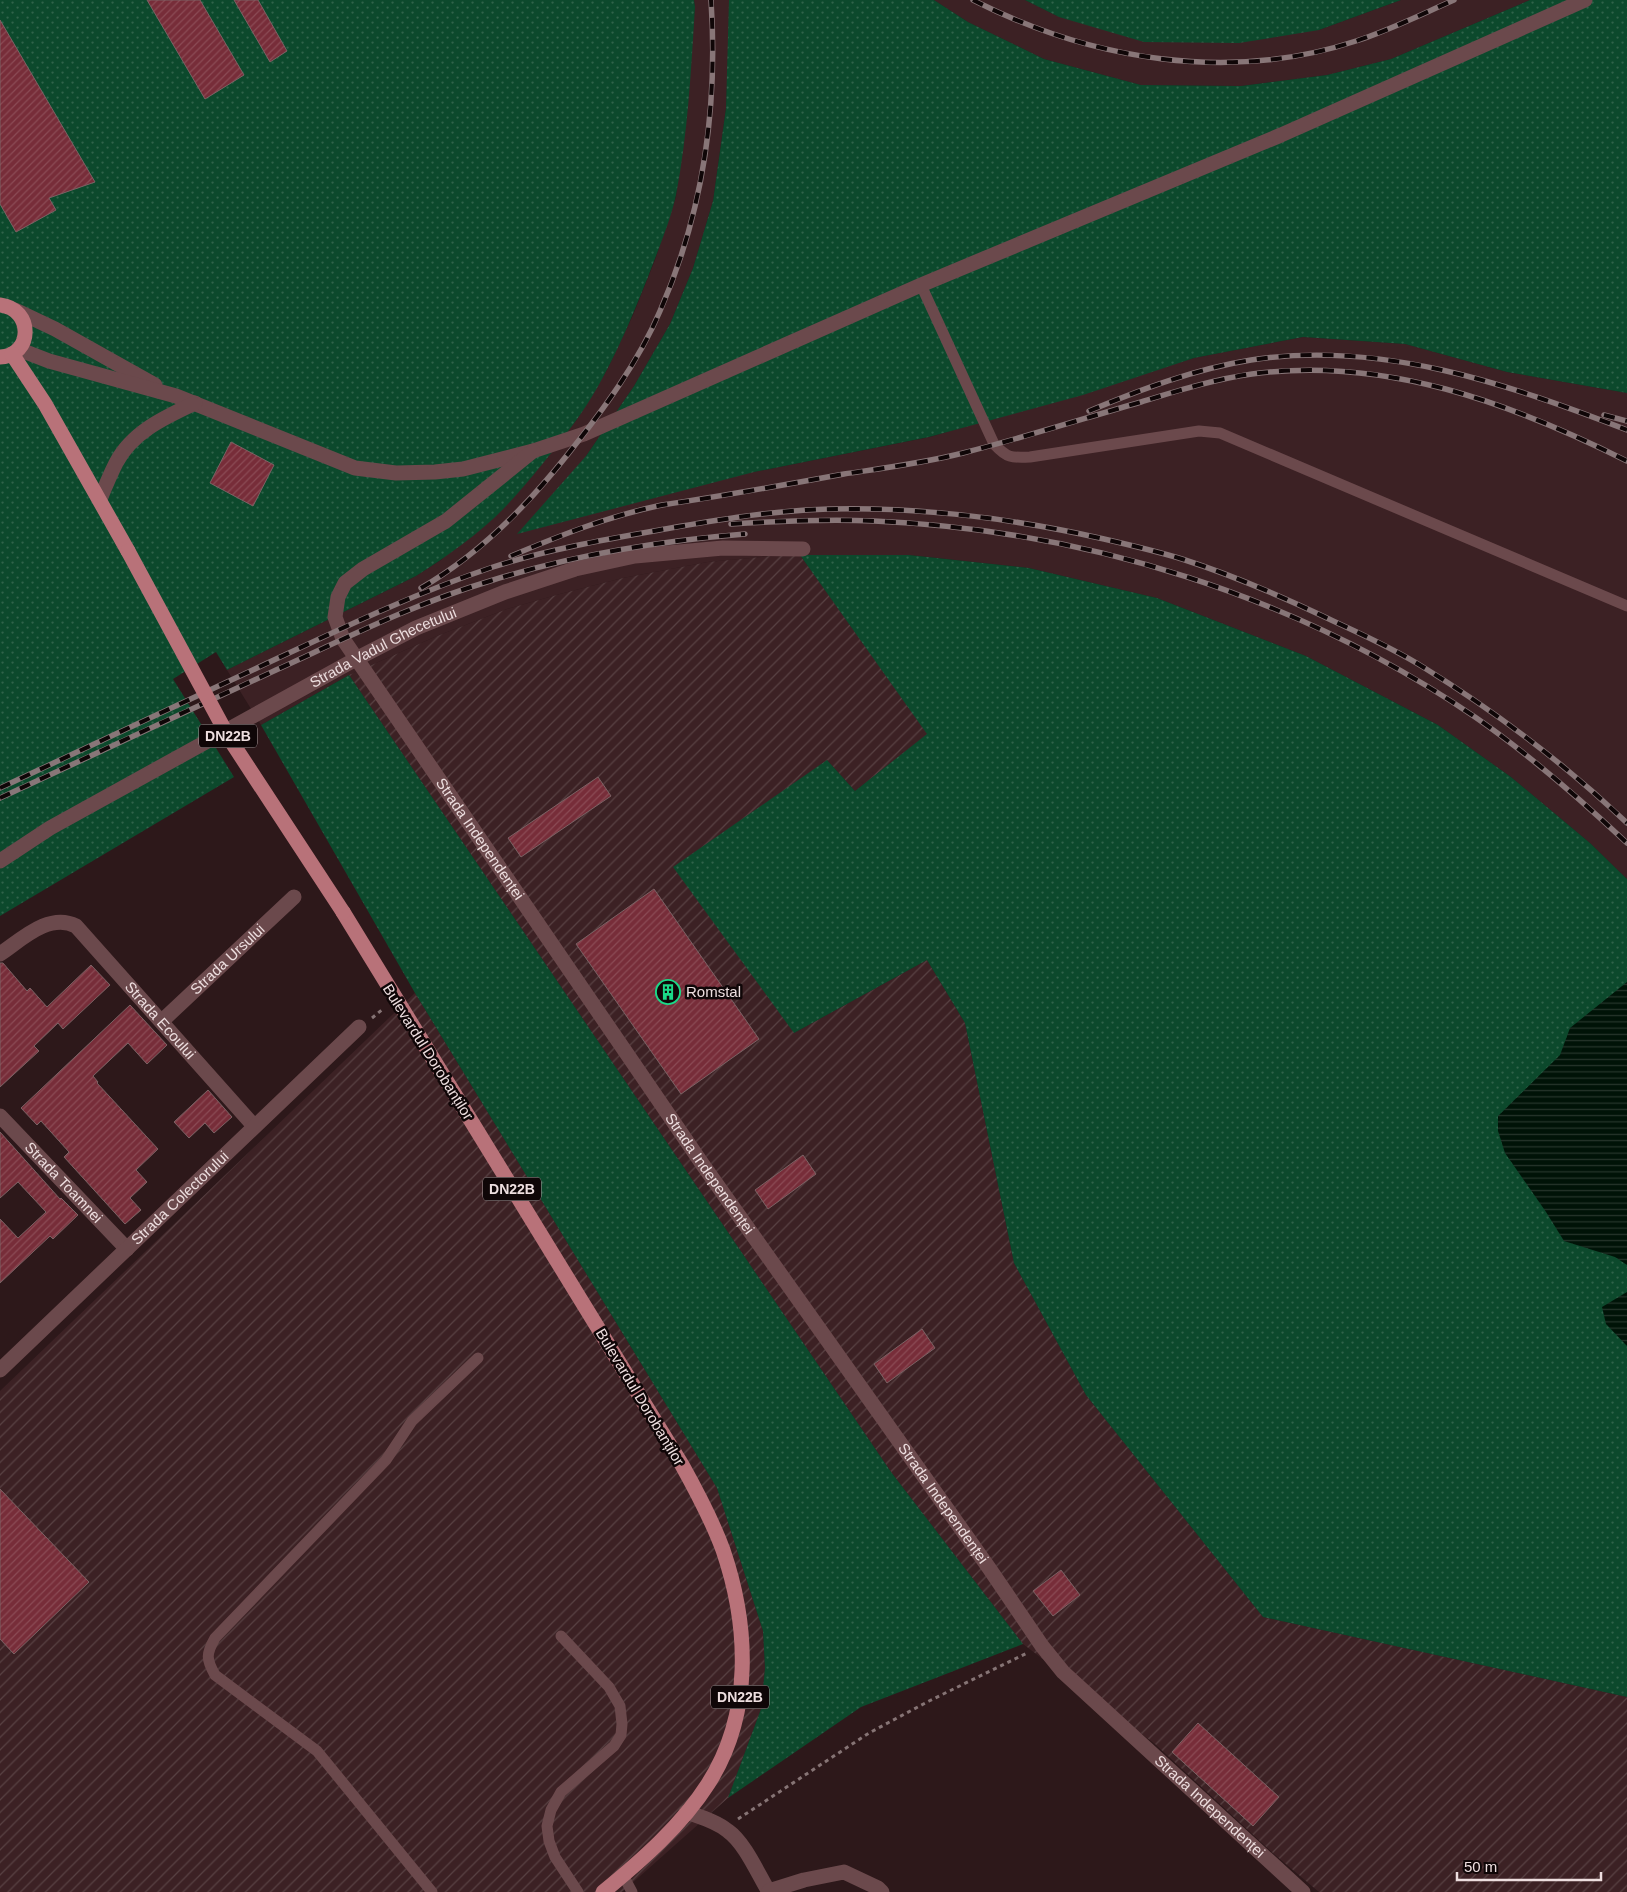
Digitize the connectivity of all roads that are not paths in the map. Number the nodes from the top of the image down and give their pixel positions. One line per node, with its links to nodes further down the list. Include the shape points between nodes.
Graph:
1 (1585, 0): 2 (street, via 1280,135)
2 (921, 285): 8 (street, via 584,434); 11 (lane, via 994,444 1004,454 1014,458 1030,457 1199,430 1220,433)
3 (0, 305): 4 (main road)
4 (16, 310): 5 (main road, via 25,325 26,334 23,342); 6 (street)
5 (10, 353): 6 (street); 9 (main road, DN22B, via 45,404)
6 (176, 396): 7 (street)
7 (195, 403): 8 (street, via 355,468 396,473 435,472 463,469); 9 (street, via 148,428 124,450)
8 (533, 451): 12 (street, Strada Independenței, via 446,521 363,569 345,583 338,597 335,617 343,639)
9 (100, 499): 24 (main road, Bulevardul Dorobanților / DN22B, bridge, via 229,738 343,912 682,1465 707,1511 723,1550 736,1596 742,1684 737,1719 724,1754 708,1784)
10 (803, 549): 12 (street, Strada Vadul Ghecetului, via 723,548 665,552 575,569 505,592 416,628)
11 (1627, 606)
12 (356, 659): 13 (street, Strada Vadul Ghecetului, via 50,828); 32 (street, Strada Independenței, via 703,1165 1042,1646 1063,1672)
13 (0, 861)
14 (294, 897): 16 (street, Strada Ursului)
15 (0, 954): 16 (street, Strada Ecoului, via 45,925 63,922 76,926)
16 (162, 1021): 19 (street, Strada Ecoului)
17 (359, 1027): 19 (street, Strada Colectorului)
18 (0, 1116): 20 (street, Strada Toamnei)
19 (254, 1126): 20 (street, Strada Colectorului)
20 (127, 1249): 22 (street, Strada Colectorului)
21 (478, 1358): 26 (lane, via 412,1421 386,1460 215,1638 208,1650 209,1663 215,1675 317,1751)
22 (0, 1370)
23 (561, 1636): 27 (lane, via 609,1687 620,1706 622,1724 621,1735 614,1746 561,1792 551,1810 547,1826 549,1841 555,1857)
24 (686, 1812): 25 (main road, Bulevardul Dorobanților / DN22B, via 655,1847); 30 (street, via 729,1831)
25 (623, 1875): 28 (main road, Bulevardul Dorobanților / DN22B); 29 (lane)
26 (432, 1892)
27 (578, 1892)
28 (603, 1892)
29 (632, 1892)
30 (769, 1892): 31 (street, via 804,1880 844,1872)
31 (882, 1892)
32 (1303, 1892)

